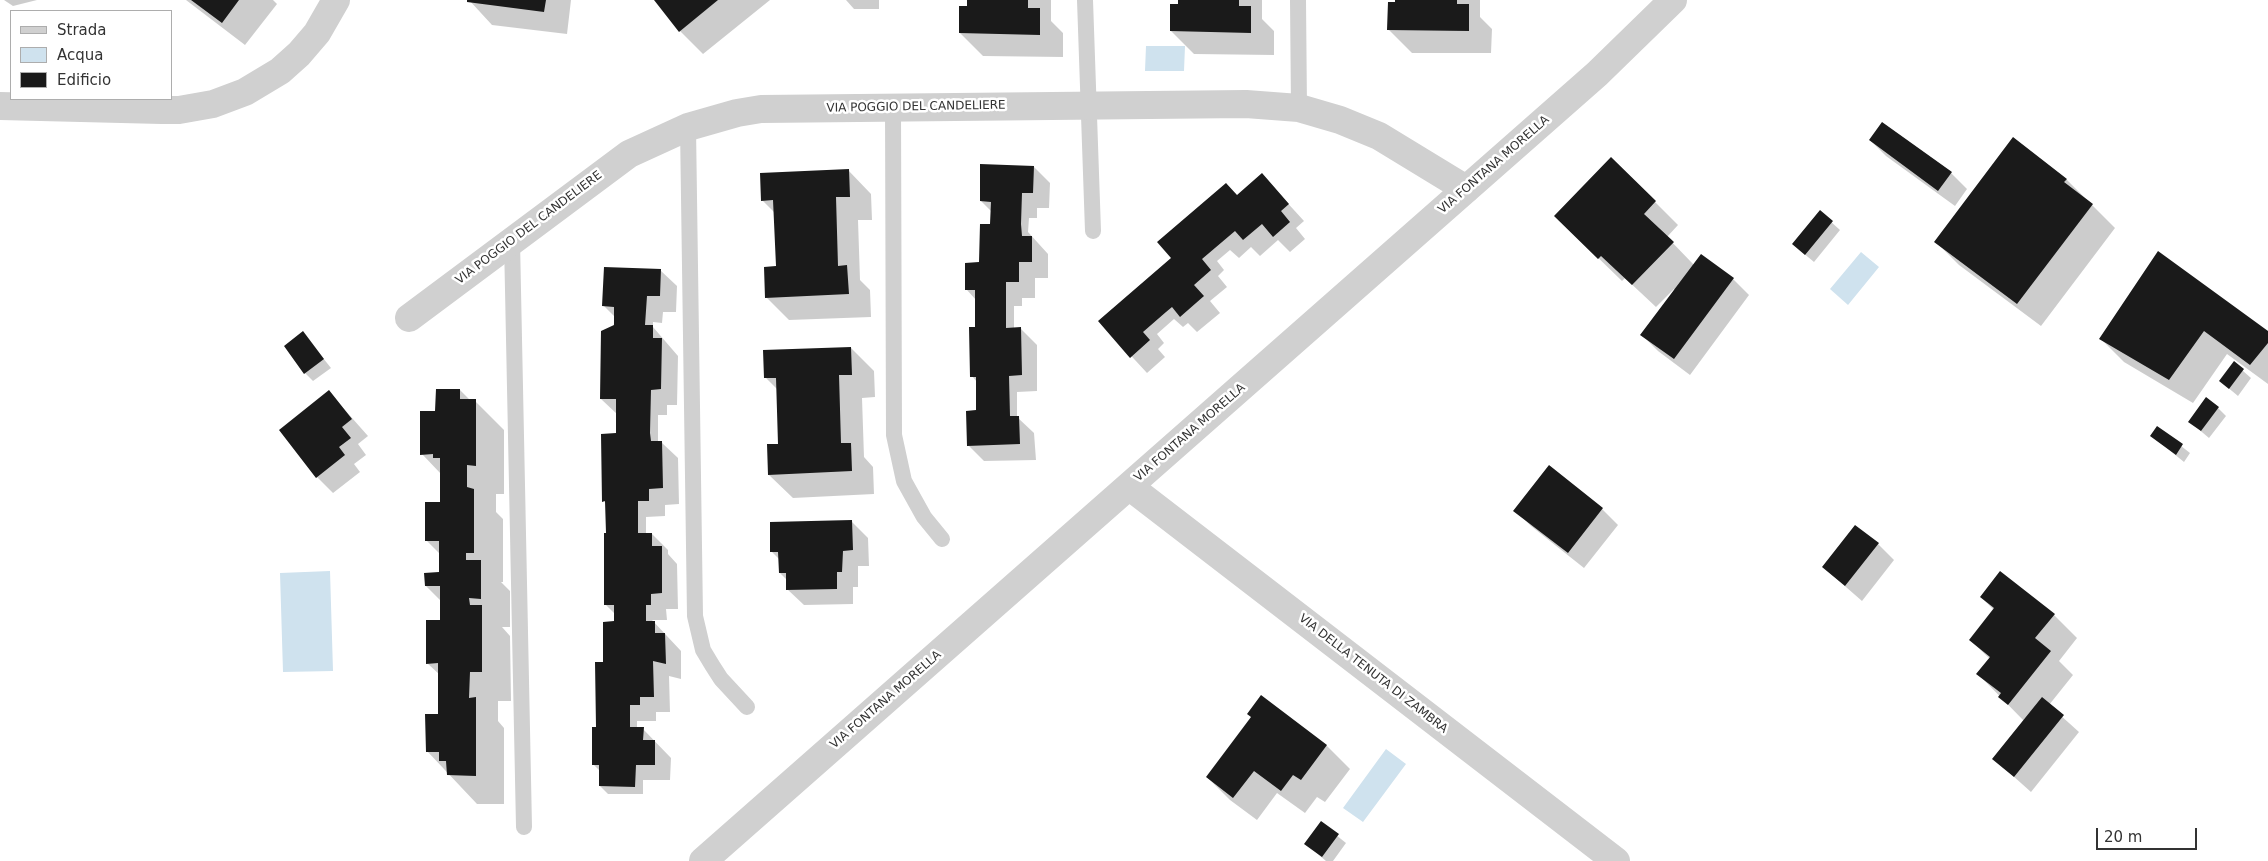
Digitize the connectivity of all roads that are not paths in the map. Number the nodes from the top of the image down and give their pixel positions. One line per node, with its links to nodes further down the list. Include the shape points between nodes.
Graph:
1 (336, 0): 6 (street, via 317,33 270,79 213,104 179,110)
2 (1085, 0): 5 (lane)
3 (1298, 0): 8 (lane)
4 (1673, 0): 10 (street, VIA FONTANA MORELLA, via 1609,63)
5 (1088, 105): 7 (street, VIA POGGIO DEL CANDELIERE); 8 (street, VIA POGGIO DEL CANDELIERE, via 1246,104); 11 (lane)
6 (0, 106)
7 (893, 107): 9 (street, VIA POGGIO DEL CANDELIERE, via 760,109); 15 (lane, via 894,435 904,481 924,517)
8 (1299, 108): 10 (street, VIA POGGIO DEL CANDELIERE, via 1379,136)
9 (688, 127): 12 (street, VIA POGGIO DEL CANDELIERE, via 629,154); 16 (lane, via 695,616 707,658)
10 (1466, 189): 14 (street, VIA FONTANA MORELLA)
11 (1093, 231)
12 (512, 241): 13 (street, VIA POGGIO DEL CANDELIERE); 17 (lane)
13 (409, 318)
14 (1130, 487): 18 (street, VIA FONTANA MORELLA); 19 (street, VIA DELLA TENUTA DI ZAMBRA)
15 (942, 539)
16 (747, 707)
17 (524, 827)
18 (703, 861)
19 (1616, 861)

